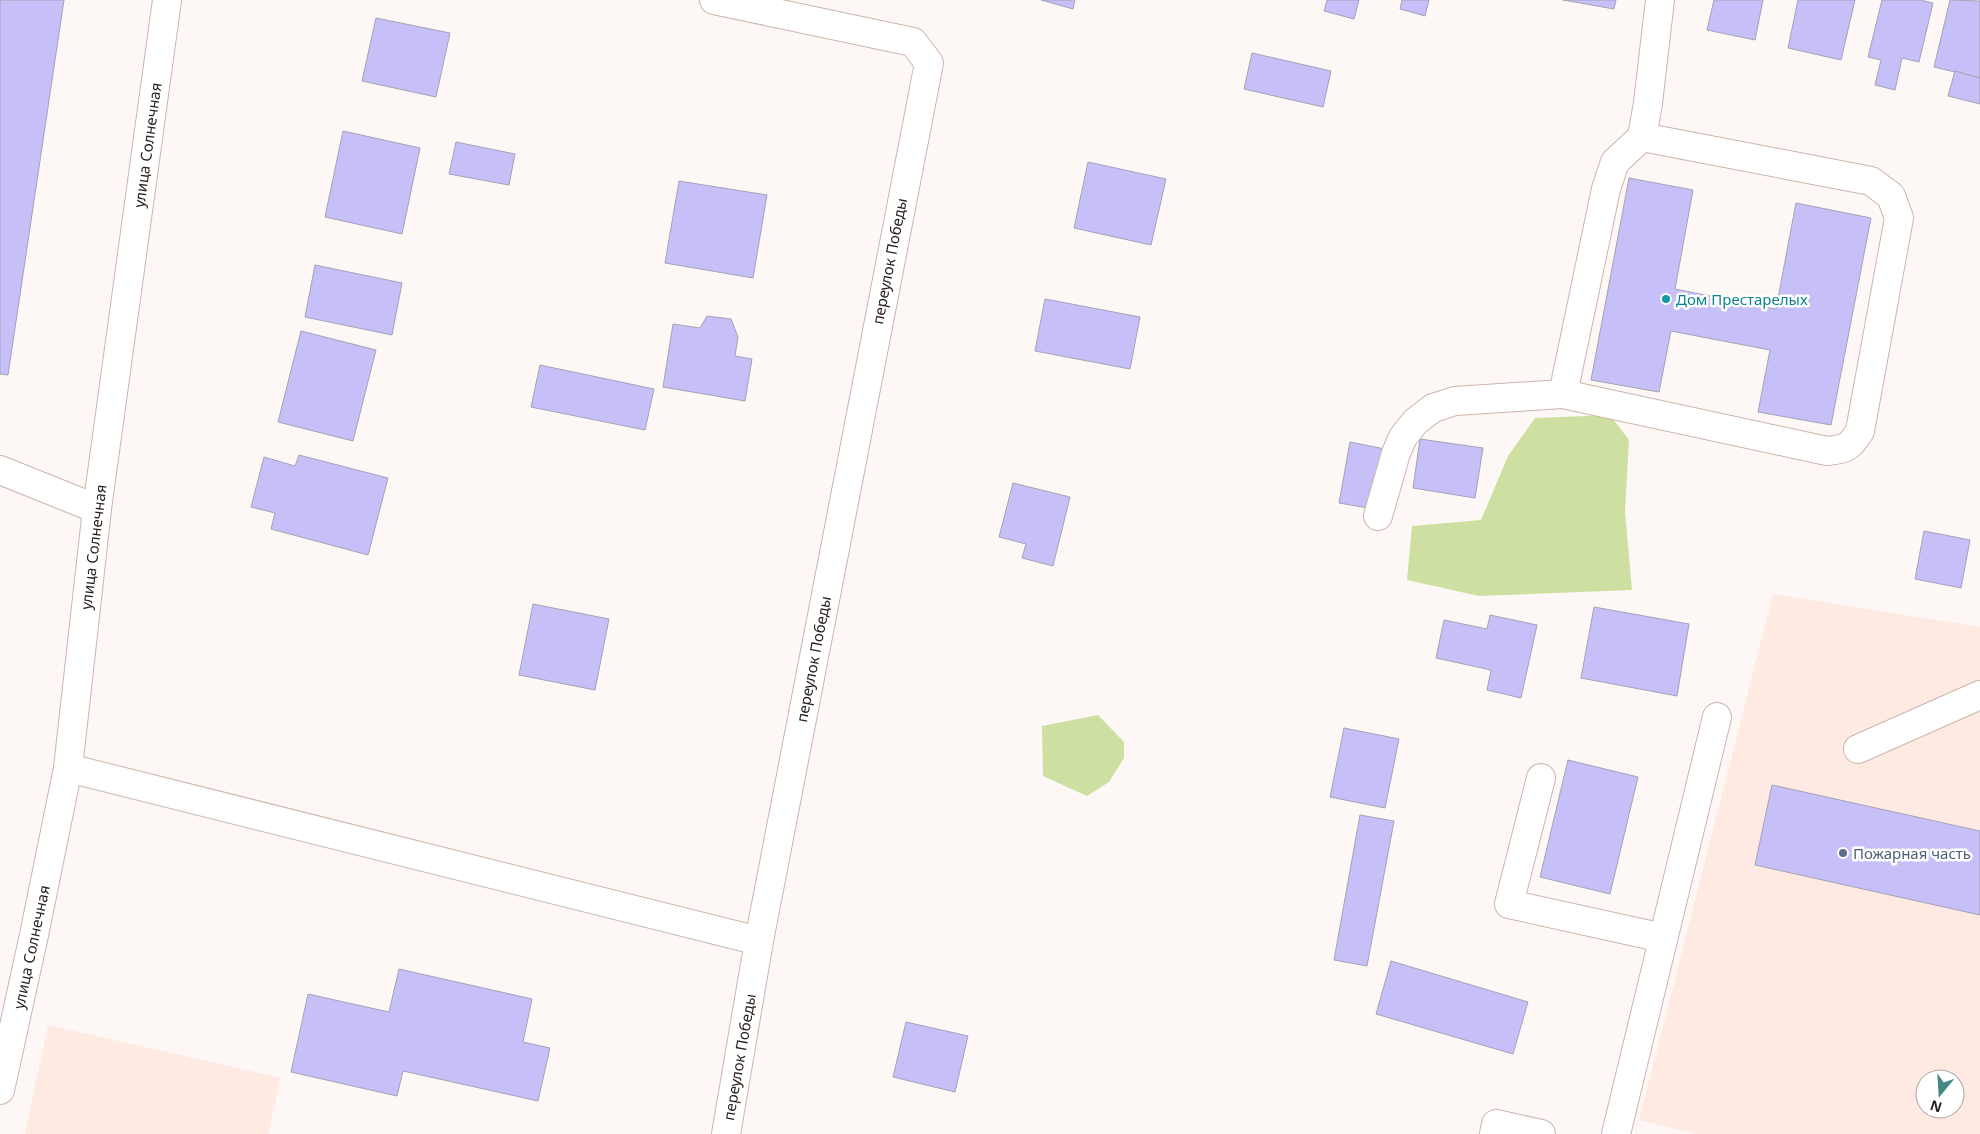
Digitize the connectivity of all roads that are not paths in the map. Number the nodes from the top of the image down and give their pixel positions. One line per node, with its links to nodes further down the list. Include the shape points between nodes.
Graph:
1 (167, 0): 7 (street, улица Солнечная)
2 (714, 0): 15 (street, переулок Победы, via 913,42 928,63)
3 (1660, 0): 4 (street)
4 (1642, 137): 5 (street, via 1615,162 1606,189); 5 (street, via 1871,181 1891,196 1899,218 1860,432 1851,445 1842,450 1828,451)
5 (1563, 394): 8 (street, via 1455,401 1433,408 1403,437)
6 (0, 470): 7 (street)
7 (97, 509): 12 (street, улица Солнечная)
8 (1378, 516)
9 (1980, 695): 11 (street)
10 (1716, 717): 14 (street)
11 (1858, 749)
12 (68, 768): 15 (street); 16 (street, улица Солнечная)
13 (1541, 778): 14 (street, via 1509,904)
14 (1663, 938): 21 (street)
15 (759, 941): 18 (street, переулок Победы)
16 (10, 993): 17 (street, улица Солнечная)
17 (0, 1090)
18 (726, 1134)
19 (1494, 1134): 20 (street, via 1496,1124)
20 (1541, 1134)
21 (1616, 1134)

